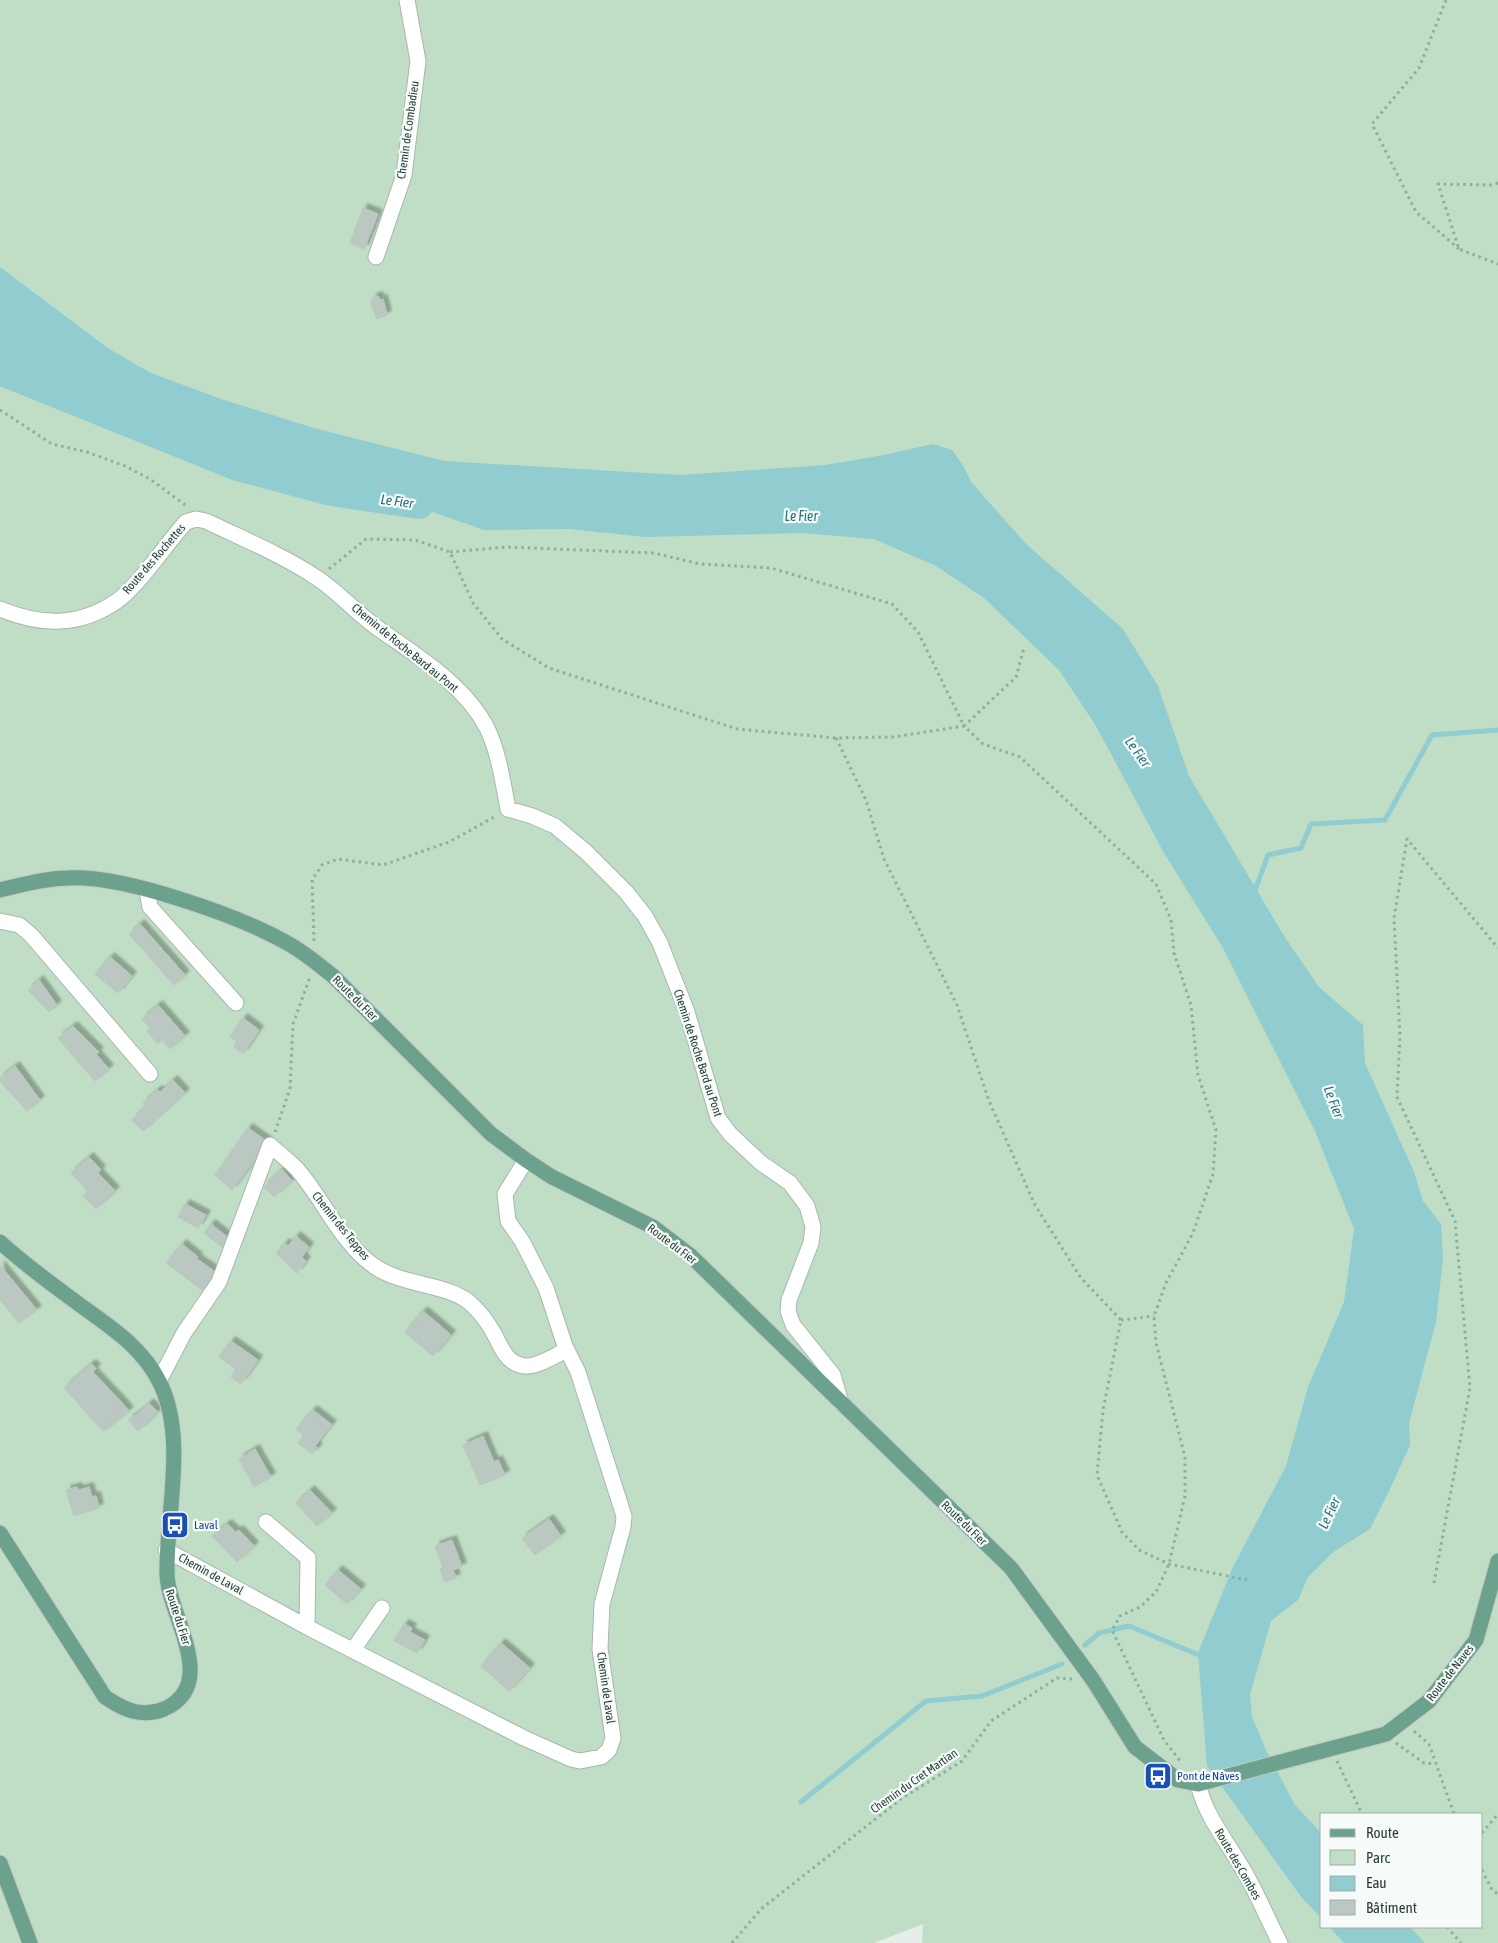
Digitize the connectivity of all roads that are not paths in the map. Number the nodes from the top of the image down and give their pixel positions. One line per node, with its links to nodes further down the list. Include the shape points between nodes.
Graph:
1 (407, 0): 2 (street, Chemin de Combadieu, via 418,61 404,175)
2 (376, 257)
3 (201, 520): 4 (street, Route des Rochettes, via 186,522 117,601 93,613 68,621 44,622 24,619); 14 (street, Chemin de Roche Bard au Pont, via 318,578 463,694 487,727 508,809 555,826 586,852 645,916 660,943 687,1012 718,1118 761,1164 790,1183 807,1206 813,1227 811,1243 789,1300 788,1311 792,1325 833,1375)
4 (0, 609)
5 (0, 890): 6 (main road, Route du Fier, via 42,880 68,878 102,879)
6 (147, 891): 8 (street, via 150,907); 10 (main road, Route du Fier, via 251,925 315,962 491,1134)
7 (0, 921): 9 (street, via 19,925 31,935)
8 (236, 1003)
9 (150, 1074)
10 (526, 1160): 12 (street, Chemin de Laval, via 505,1194 508,1221 546,1288); 14 (main road, Route du Fier, via 552,1177 653,1227 690,1256)
11 (0, 1242): 13 (main road, Route du Fier, via 127,1339)
12 (567, 1350): 13 (street, Chemin des Teppes, via 536,1364 525,1366 515,1363 503,1354 494,1332 468,1302 442,1290 397,1279 373,1265 351,1242 296,1168 270,1146 219,1282 184,1333); 21 (street, Chemin de Laval, via 578,1372 624,1516 602,1604 600,1649 613,1738 609,1750 601,1757 580,1761 571,1759)
13 (159, 1381): 17 (main road, Route du Fier, via 167,1398 174,1446)
14 (841, 1403): 22 (main road, Route du Fier, via 1011,1568 1093,1680 1135,1746 1178,1780)
15 (266, 1522): 20 (street, via 308,1558)
16 (0, 1533): 17 (main road, Route du Fier, via 105,1697 121,1708 137,1713 156,1712 174,1704 189,1680 191,1665 187,1646 167,1586)
17 (166, 1550): 20 (street, Chemin de Laval)
18 (1498, 1561): 22 (main road, Route de Naves, via 1476,1640 1429,1701 1386,1734)
19 (382, 1608): 21 (street)
20 (307, 1627): 21 (street, Chemin de Laval)
21 (353, 1650)
22 (1198, 1784): 25 (street, Route des Combes, via 1202,1802 1249,1879)
23 (0, 1863): 24 (main road)
24 (30, 1943)
25 (1280, 1943)

